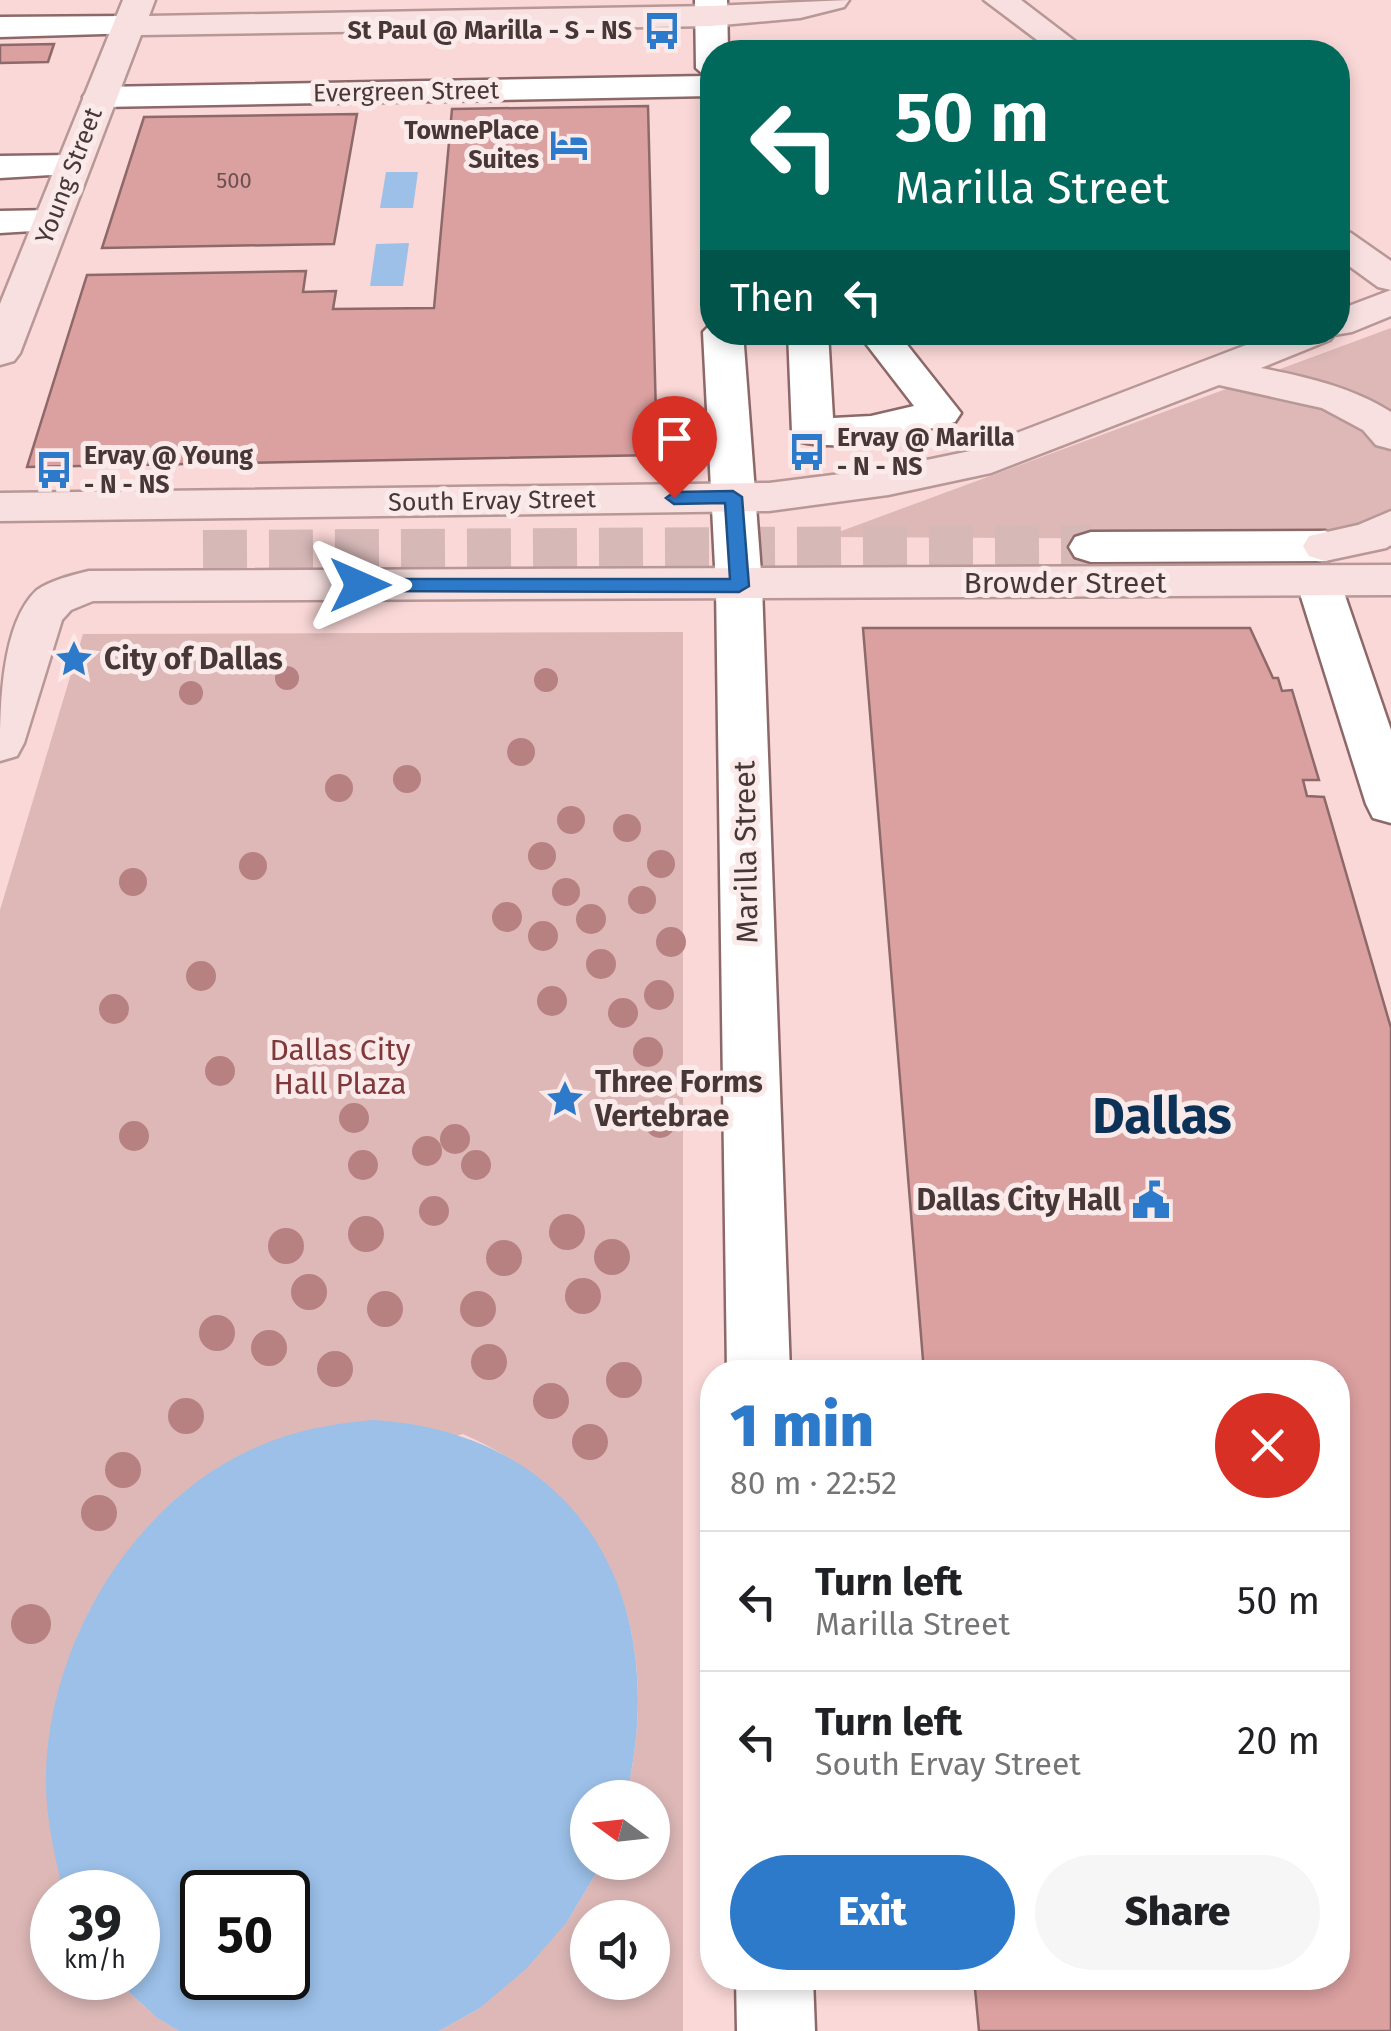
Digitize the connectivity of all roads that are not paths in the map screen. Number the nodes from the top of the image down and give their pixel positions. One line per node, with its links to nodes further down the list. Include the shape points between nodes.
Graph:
1 (12, 0): 6 (street)
2 (834, 0): 4 (main road, via 789,11)
3 (1000, 0): 8 (main road)
4 (712, 8): 5 (main road); 7 (street)
5 (134, 13): 6 (street); 10 (main road, Young Street)
6 (0, 27)
7 (712, 40)
8 (1057, 40)
9 (700, 86): 10 (street, Evergreen Street)
10 (100, 97): 11 (main road, Young Street)
11 (74, 166): 12 (street); 13 (main road, Young Street)
12 (0, 167)
13 (52, 221): 14 (street); 23 (main road, Young Street)
14 (0, 222)
15 (1350, 250): 16 (main road)
16 (1391, 279)
17 (1391, 302): 18 (main road)
18 (1350, 319)
19 (725, 345): 28 (street, Marilla Street)
20 (809, 345): 25 (street, via 813,432)
21 (886, 345): 25 (street, via 940,413)
22 (1284, 345): 24 (main road, South Ervay Street)
23 (0, 353)
24 (1217, 372): 26 (main road, via 1333,399); 27 (main road, South Ervay Street, via 1006,455)
25 (870, 428): 27 (street)
26 (1391, 436)
27 (889, 483): 28 (main road, South Ervay Street)
28 (733, 497): 29 (main road, South Ervay Street); 35 (street, Marilla Street)
29 (0, 507)
30 (1391, 525): 33 (main road)
31 (1090, 548): 33 (street)
32 (1391, 552): 33 (main road)
33 (1322, 564): 34 (main road, Browder Street); 35 (main road, Browder Street); 37 (street)
34 (1391, 580)
35 (739, 586): 36 (main road, Browder Street, via 90,586 55,599 41,614); 38 (street, Marilla Street)
36 (0, 743)
37 (1391, 804)
38 (759, 1360)
39 (774, 1990): 40 (street)
40 (776, 2031)

